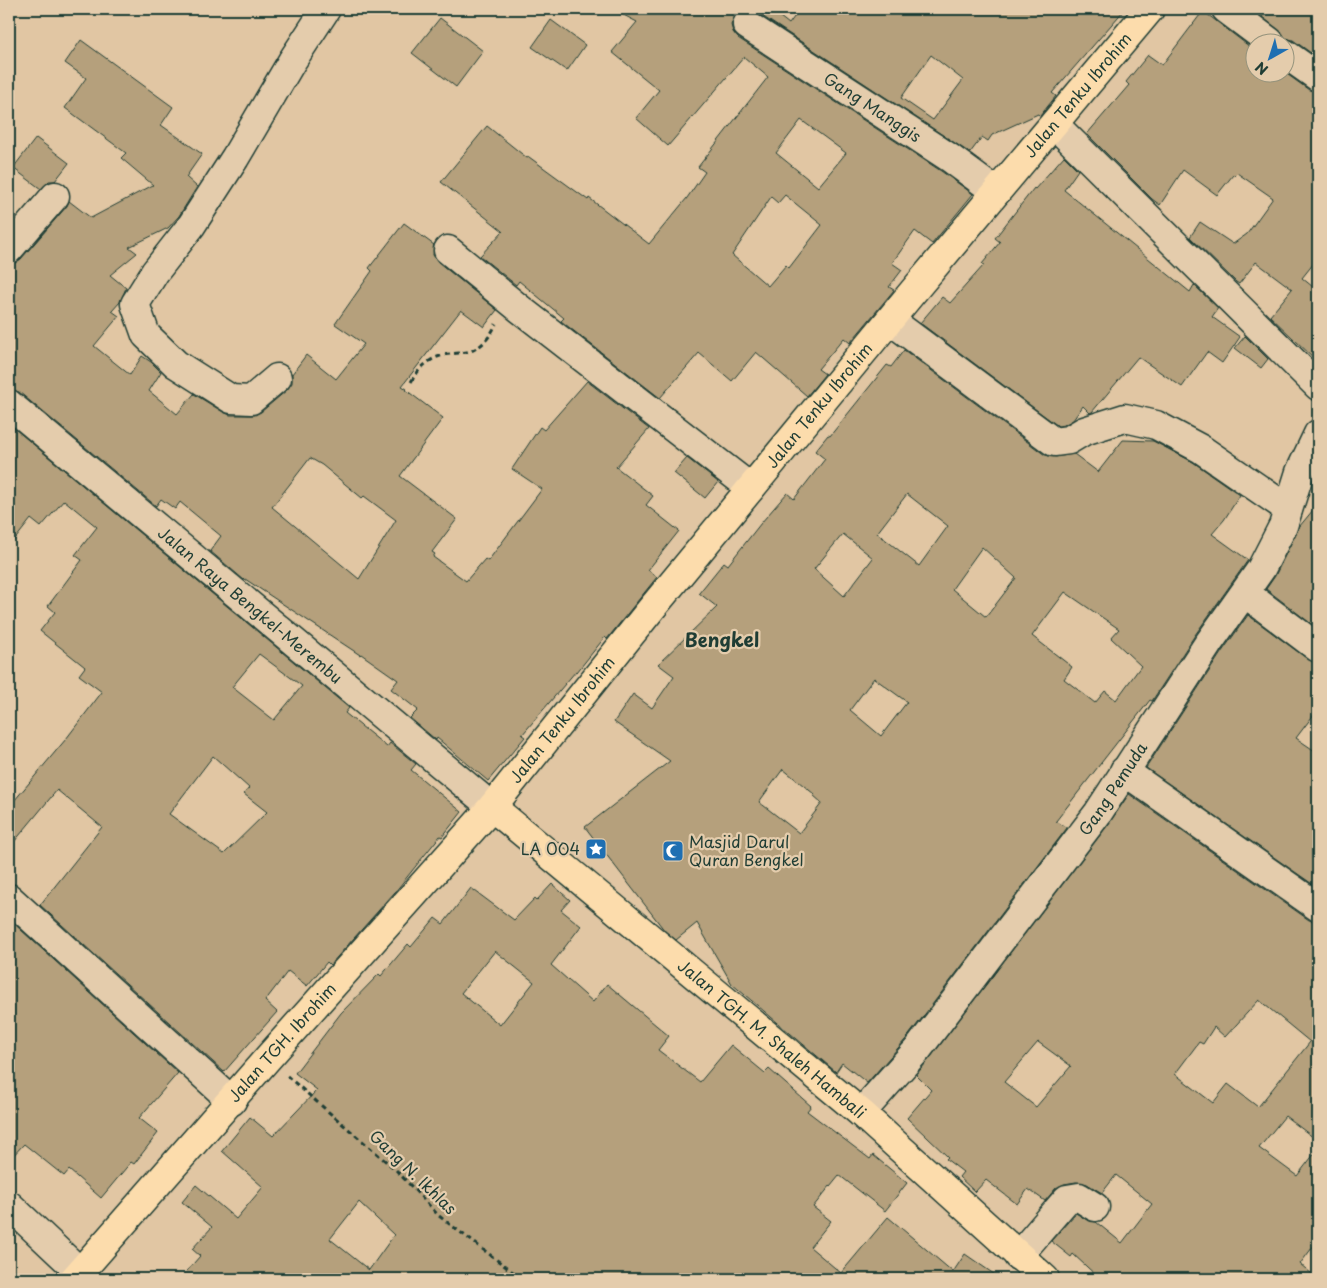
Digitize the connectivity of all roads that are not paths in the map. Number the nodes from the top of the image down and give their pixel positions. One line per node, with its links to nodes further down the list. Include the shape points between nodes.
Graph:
1 (326, 9): 14 (street, via 235,158 135,304 146,335 176,364 231,398 251,400)
2 (1150, 9): 8 (main road, Jalan Tenku Ibrohim)
3 (1226, 9): 5 (street)
4 (747, 25): 9 (street, Gang Manggis, via 950,158)
5 (1257, 32)
6 (1294, 60): 7 (street)
7 (1318, 77)
8 (1054, 124): 9 (main road, Jalan Tenku Ibrohim); 15 (street)
9 (996, 192): 13 (main road, Jalan Tenku Ibrohim)
10 (55, 196): 11 (street)
11 (9, 248)
12 (448, 250): 18 (street)
13 (890, 320): 18 (main road, Jalan Tenku Ibrohim); 19 (street, via 1054,442 1069,440 1084,430 1126,418 1156,425 1201,449)
14 (277, 378)
15 (1318, 386)
16 (9, 404): 23 (street, Jalan Raya Bengkel-Merembu)
17 (1318, 434): 19 (street, Gang Pemuda, via 1300,472)
18 (750, 488): 23 (main road, Jalan Tenku Ibrohim)
19 (1288, 509): 20 (street, Gang Pemuda, via 1283,526)
20 (1245, 593): 21 (street); 22 (street, Gang Pemuda)
21 (1318, 648)
22 (1124, 771): 25 (street); 27 (street, Gang Pemuda, via 1098,813 978,972 918,1049)
23 (492, 807): 26 (main road, Jalan TGH. Ibrohim); 27 (main road, Jalan TGH. M. Shaleh Hambali)
24 (9, 898): 26 (street)
25 (1318, 907)
26 (232, 1101): 31 (main road, Jalan TGH. Ibrohim)
27 (861, 1113): 30 (main road, Jalan TGH. M. Shaleh Hambali)
28 (9, 1205): 31 (street)
29 (1095, 1207): 30 (street, via 1079,1197 1068,1199)
30 (1018, 1256): 32 (main road, Jalan TGH. M. Shaleh Hambali)
31 (77, 1276)
32 (1046, 1279)

